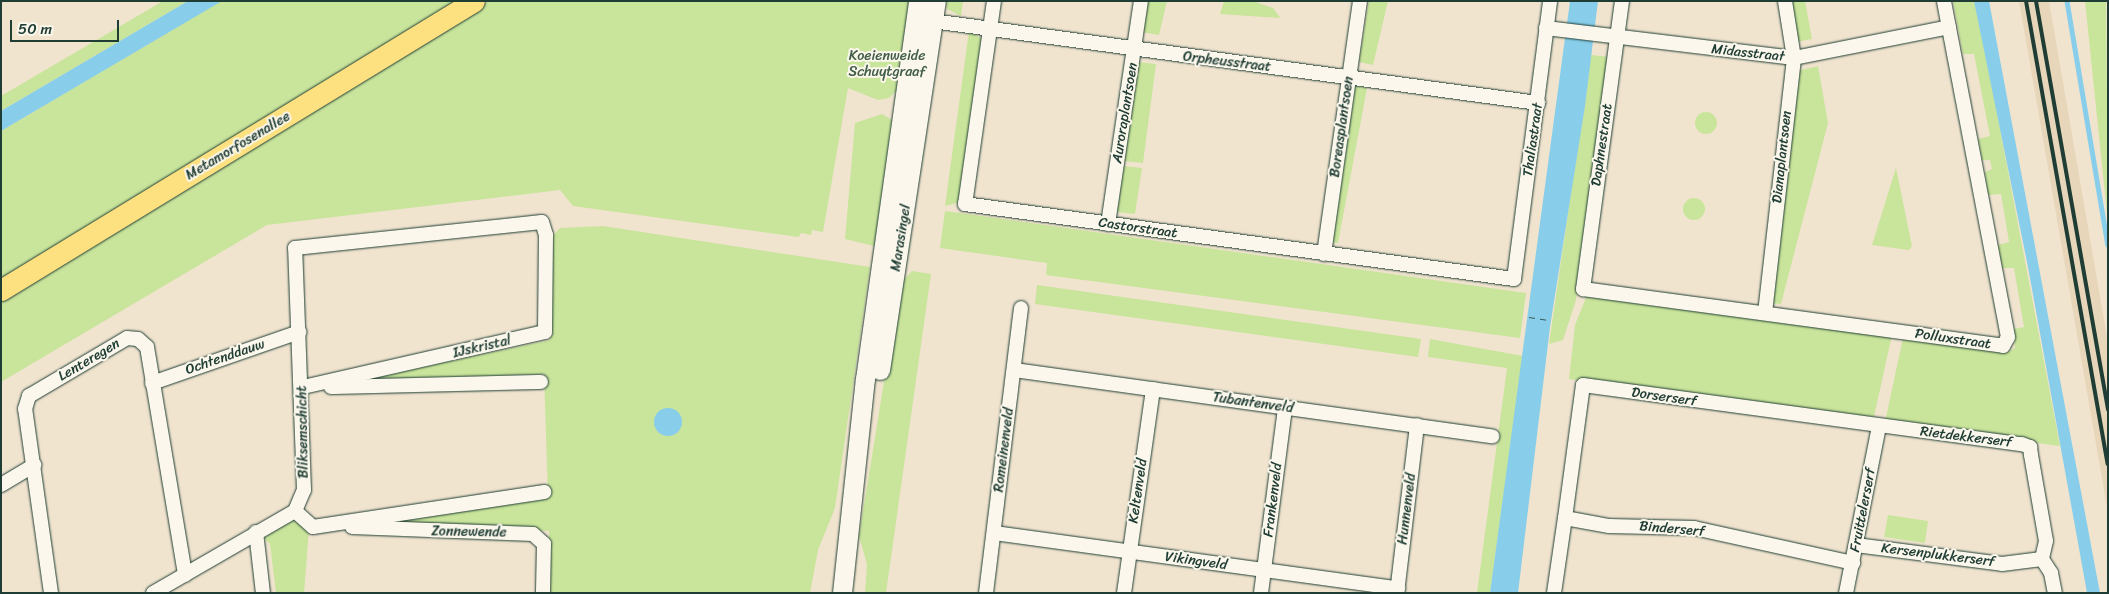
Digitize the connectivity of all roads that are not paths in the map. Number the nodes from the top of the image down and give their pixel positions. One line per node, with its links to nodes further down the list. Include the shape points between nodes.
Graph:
1 (474, 1): 24 (main road, Metamorfosenallee)
2 (936, 1): 10 (street, Marasingel)
3 (994, 1): 11 (street, Castorstraat)
4 (1141, 1): 15 (street, Auroraplantsoen)
5 (1360, 1): 17 (street, Boreasplantsoen)
6 (1550, 1): 13 (street, Thaliastraat)
7 (1622, 1): 14 (street, Daphnestraat)
8 (1785, 1): 16 (street, Dianaplantsoen)
9 (1944, 1): 12 (street, Polluxstraat)
10 (922, 14): 11 (street, Orpheusstraat); 56 (street, Marasingel, via 878,381 858,474)
11 (991, 27): 15 (street, Orpheusstraat); 19 (street, Castorstraat, via 965,204)
12 (1949, 27): 16 (street, Midasstraat); 26 (street, Polluxstraat, via 2008,341 2003,346)
13 (1546, 28): 14 (street, Midasstraat); 18 (street, Thaliastraat)
14 (1617, 37): 16 (street, Midasstraat); 23 (street, Daphnestraat)
15 (1135, 50): 17 (street, Orpheusstraat); 19 (street, Auroraplantsoen)
16 (1794, 58): 26 (street, Dianaplantsoen)
17 (1349, 78): 18 (street, Orpheusstraat); 21 (street, Boreasplantsoen)
18 (1538, 103): 22 (street, Thaliastraat)
19 (1108, 224): 21 (street, Castorstraat)
20 (295, 248): 27 (street, Bliksemschicht); 31 (street, IJskristal, via 542,222 546,235 545,332)
21 (1324, 254): 22 (street, Castorstraat)
22 (1514, 279)
23 (1583, 289): 26 (street, Polluxstraat)
24 (1, 290)
25 (1020, 308): 28 (street, Romeinenveld)
26 (1765, 313)
27 (299, 332): 30 (street, Ochtenddauw); 31 (street, Bliksemschicht)
28 (1014, 370): 32 (street, Tubantenveld); 44 (street, Romeinenveld)
29 (540, 382): 31 (street)
30 (152, 384): 37 (street, Lenteregen, via 147,346 138,339 126,338 29,396 25,409); 50 (street, Lenteregen)
31 (302, 387): 40 (street, Bliksemschicht, via 304,490)
32 (1153, 390): 33 (street, Tubantenveld); 46 (street, Keltenveld)
33 (1285, 408): 34 (street, Tubantenveld); 49 (street, Frankenveld)
34 (1417, 425): 36 (street, Tubantenveld); 51 (street, Hunnenveld)
35 (1879, 427): 41 (street, Dorserserf, via 1583,385); 45 (street, Fruittelerserf); 47 (street, Rietdekkerserf, via 2030,447 2046,541)
36 (1492, 436)
37 (34, 466): 38 (street); 52 (street, Lenteregen)
38 (1, 485)
39 (544, 492): 42 (street, Zonnewende)
40 (295, 511): 42 (street, Zonnewende, via 313,527); 43 (street)
41 (1564, 518): 48 (street, Binderserf, via 1609,526 1694,528); 60 (street)
42 (341, 525): 55 (street, Zonnewende, via 368,530 533,534 544,544)
43 (256, 532): 50 (street); 54 (street)
44 (994, 533): 46 (street, Vikingveld); 57 (street, Romeinenveld)
45 (1856, 545): 47 (street, Kersenplukkerserf, via 2002,564); 48 (street, Fruittelerserf)
46 (1130, 552): 49 (street, Vikingveld); 58 (street, Keltenveld)
47 (2042, 559): 62 (street, via 2051,573)
48 (1853, 563): 61 (street, Fruittelerserf)
49 (1264, 570): 51 (street, Vikingveld); 59 (street, Frankenveld)
50 (185, 575): 53 (street)
51 (1397, 590)
52 (51, 593)
53 (153, 593)
54 (263, 593)
55 (543, 593)
56 (842, 593)
57 (986, 593)
58 (1124, 593)
59 (1261, 593)
60 (1554, 593)
61 (1846, 593)
62 (2055, 593)

